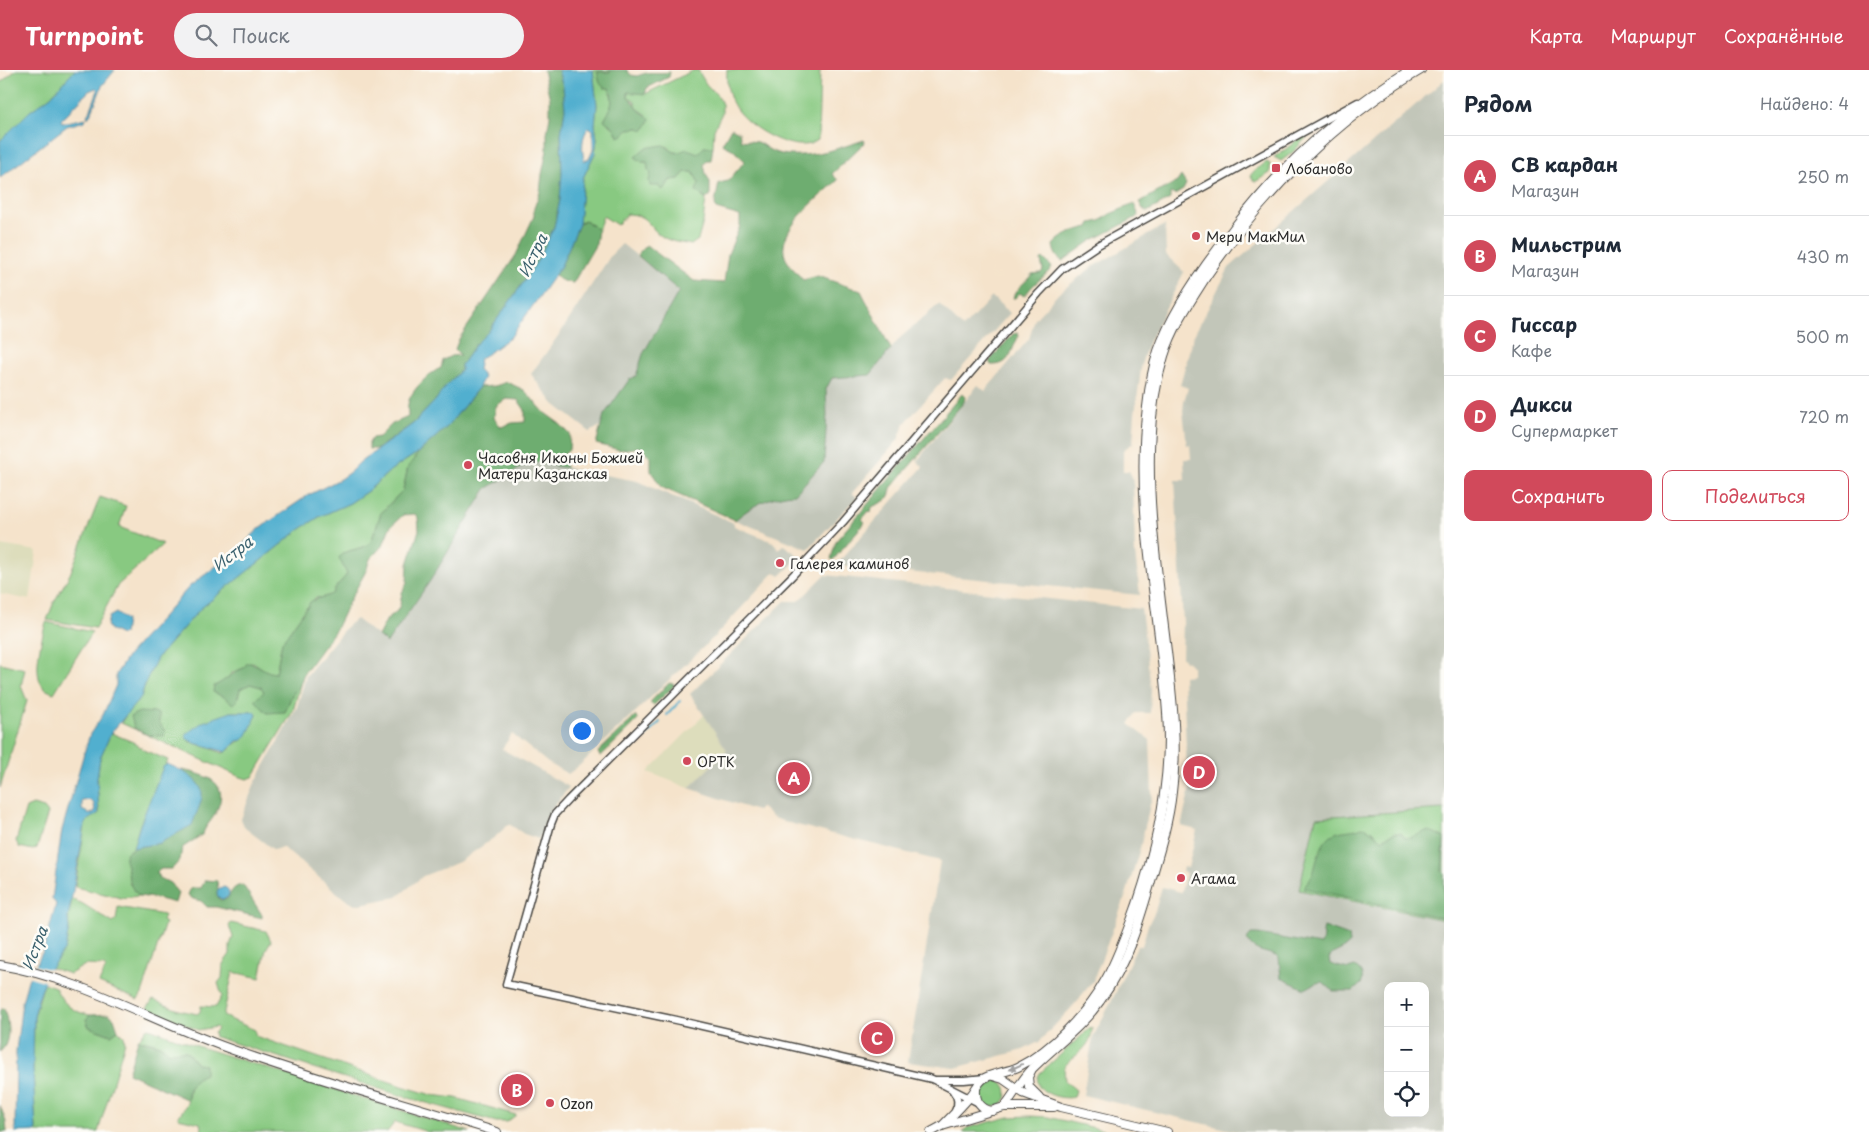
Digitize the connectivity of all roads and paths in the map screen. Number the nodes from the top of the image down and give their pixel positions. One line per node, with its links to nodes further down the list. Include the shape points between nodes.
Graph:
1 (1410, 70): 3 (main road)
2 (1421, 70): 5 (main road)
3 (1366, 98): 4 (street); 5 (main road)
4 (1315, 125): 5 (street); 10 (street, via 1098,245 1062,269 843,522 568,800 550,824 506,984)
5 (1326, 135): 7 (main road, via 1233,239 1181,316 1164,355 1154,407 1150,466 1153,528 1174,712 1175,769 1167,823 1140,915 1112,983 1080,1025); 8 (main road, one-way to 8, via 1273,182 1232,230 1176,313 1157,353 1148,394 1143,456 1146,528 1167,712 1168,769 1160,822 1143,888 1112,968 1095,998 1038,1055)
6 (0, 965): 23 (main road, via 48,975 238,1052)
7 (1031, 1070): 14 (main road); 17 (main road, via 1029,1087)
8 (993, 1076): 9 (main road); 11 (main road)
9 (985, 1078): 10 (street); 12 (main road)
10 (932, 1079): 13 (street)
11 (1007, 1082): 14 (main road); 16 (main road)
12 (978, 1085): 15 (main road); 18 (main road)
13 (950, 1088): 15 (street); 21 (street, via 958,1103)
14 (1016, 1089): 16 (main road); 17 (main road)
15 (969, 1097): 18 (street); 21 (main road)
16 (1009, 1100): 20 (main road)
17 (1045, 1101): 19 (main road)
18 (979, 1104): 20 (main road, via 987,1110)
19 (1061, 1107): 20 (main road); 25 (main road)
20 (1000, 1109): 22 (main road)
21 (952, 1115): 22 (main road)
22 (942, 1126): 24 (main road)
23 (497, 1132)
24 (931, 1132)
25 (1167, 1132)

